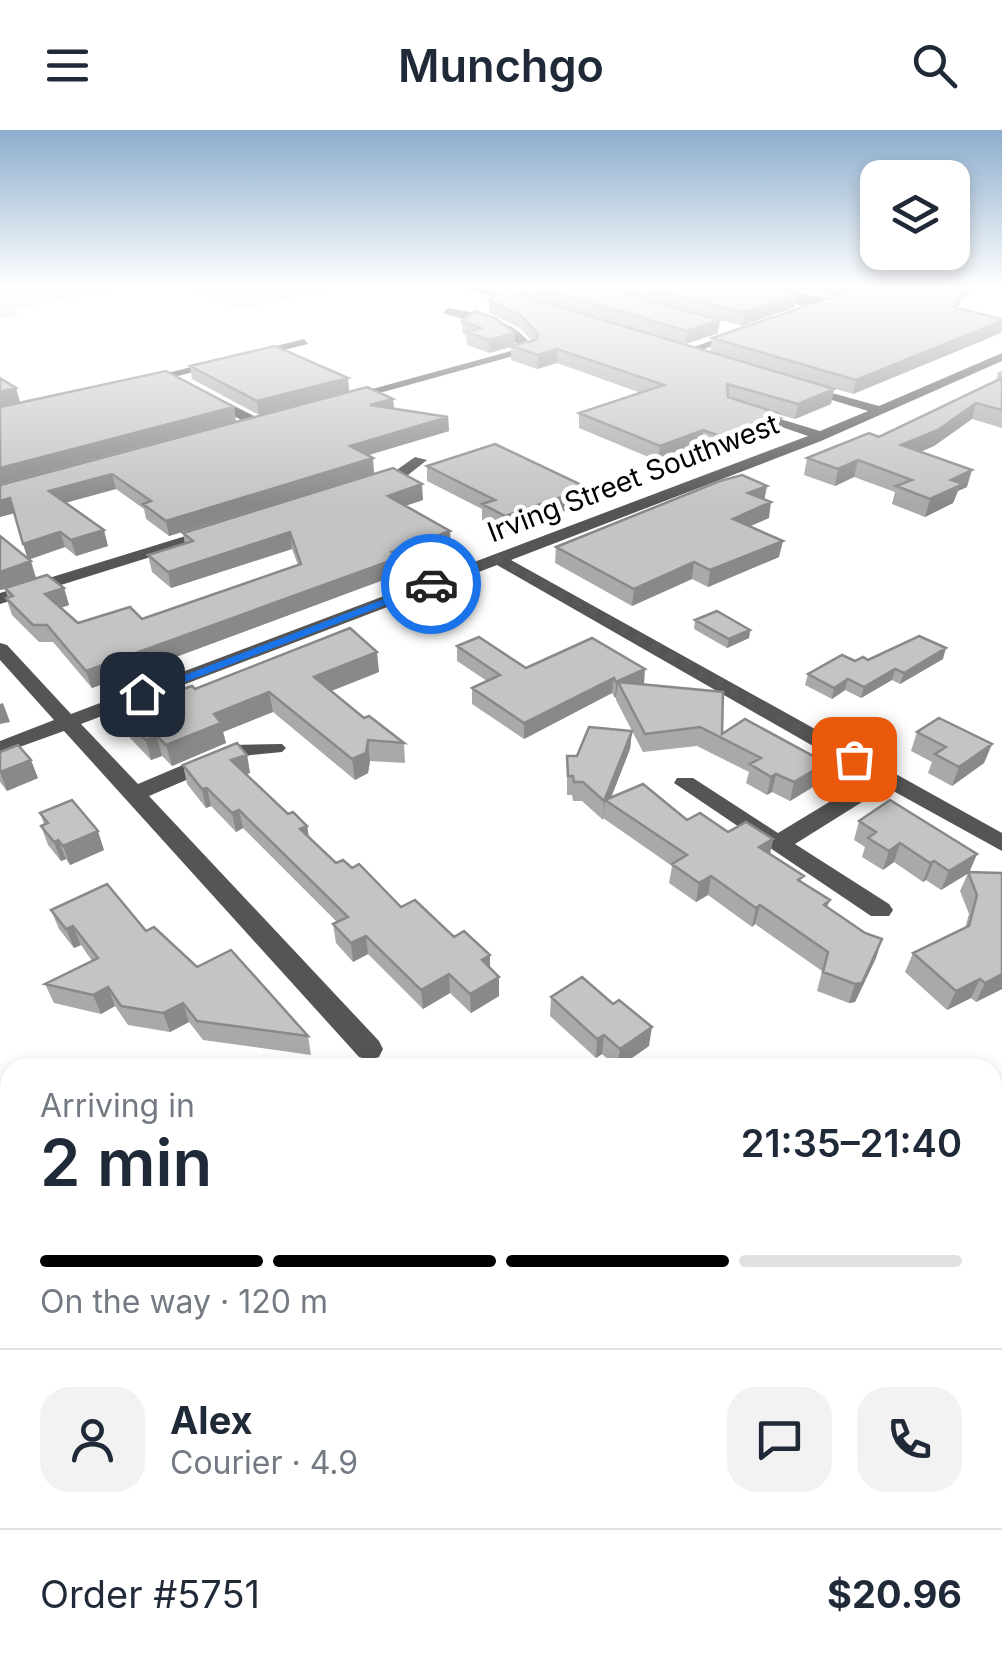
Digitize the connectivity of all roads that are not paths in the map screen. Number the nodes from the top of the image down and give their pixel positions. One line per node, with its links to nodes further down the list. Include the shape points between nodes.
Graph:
1 (235, 358): 6 (street)
2 (507, 358): 11 (street)
3 (703, 358): 5 (street)
4 (999, 358): 13 (street, Irving Street Southwest)
5 (714, 362)
6 (168, 374): 7 (street); 8 (street)
7 (133, 383)
8 (183, 383)
9 (790, 383): 13 (street)
10 (198, 391): 15 (street)
11 (335, 404)
12 (732, 406): 17 (street)
13 (880, 410): 17 (street, Irving Street Southwest)
14 (278, 419): 15 (street)
15 (259, 424): 16 (street)
16 (242, 428)
17 (820, 436): 21 (street, Irving Street Southwest)
18 (420, 460): 19 (street)
19 (347, 490)
20 (236, 525): 22 (street)
21 (498, 559): 24 (street, Irving Street Southwest); 27 (street)
22 (0, 600)
23 (0, 649): 24 (street)
24 (67, 723): 25 (street, Irving Street Southwest); 29 (street)
25 (0, 748)
26 (276, 748): 29 (street, via 238,750)
27 (886, 777): 30 (street); 31 (street)
28 (685, 783): 30 (street)
29 (132, 795): 33 (street)
30 (779, 843): 32 (street)
31 (1002, 843)
32 (880, 910)
33 (369, 1049)

